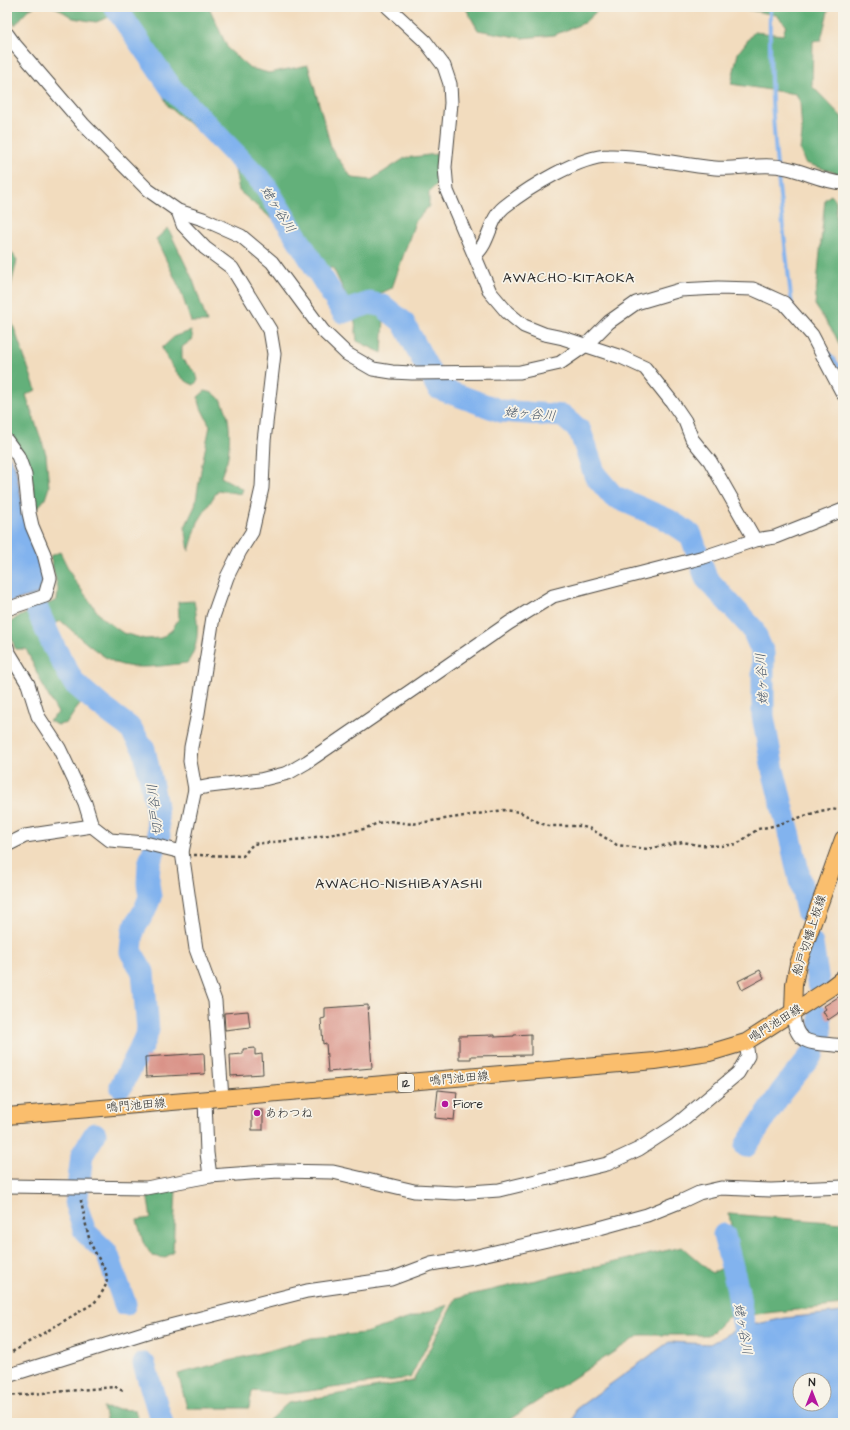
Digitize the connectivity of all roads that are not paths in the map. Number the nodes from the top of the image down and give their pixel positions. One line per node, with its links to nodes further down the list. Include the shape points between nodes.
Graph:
1 (388, 7): 5 (street, via 425,41 444,66 450,84 451,103 444,167 447,191)
2 (7, 34): 4 (street, via 83,124 148,190)
3 (843, 183): 5 (street, via 787,168 764,165 728,169 609,156 589,159 539,182 503,208 493,221 481,250)
4 (178, 211): 6 (street, via 241,236 272,262 323,331 347,354 373,369 412,373 520,372 560,363); 14 (street, via 183,225 205,248 232,268 270,330 274,354 264,441 262,488 252,532 227,577 213,617 191,747 190,761)
5 (475, 255): 6 (street, via 490,292 507,312 524,326)
6 (586, 345): 7 (street, via 609,322 636,303 680,290 752,289 784,303 812,335); 10 (street, via 645,368 685,421 692,439 710,461)
7 (843, 394)
8 (7, 440): 11 (street, via 18,456 25,475 32,526 44,554 50,578 46,596)
9 (843, 510): 10 (street, via 775,538)
10 (755, 540): 14 (street, via 699,558 553,596 508,623 288,773 260,780)
11 (7, 610)
12 (7, 647): 13 (street)
13 (11, 666): 15 (street, via 28,684 38,716 59,748 85,803)
14 (195, 789): 18 (street)
15 (92, 826): 17 (street, via 25,836); 18 (street, via 110,840 145,843)
16 (843, 839): 20 (main road, 船戸切幡上板線, via 798,964)
17 (7, 845)
18 (182, 852): 23 (street, via 196,949 215,1001)
19 (843, 978): 20 (main road, 鳴門池田線 / 12)
20 (793, 1011): 21 (main road, 鳴門池田線 / 12); 22 (street, via 797,1033 806,1041)
21 (746, 1042): 23 (main road, 鳴門池田線 / 12, via 709,1053 655,1061); 26 (street, via 748,1056 738,1073 676,1125 640,1148 607,1164 499,1190 456,1193 414,1191 333,1172 278,1171)
22 (843, 1046)
23 (222, 1098): 24 (main road, 鳴門池田線 / 12)
24 (204, 1100): 25 (main road, 鳴門池田線 / 12); 26 (street)
25 (7, 1116)
26 (210, 1176): 27 (street, via 146,1188)
27 (7, 1186)
28 (843, 1187): 29 (street, via 771,1190 721,1188 699,1193 647,1215 596,1229 431,1264 391,1278 277,1299 150,1331)
29 (7, 1376)

